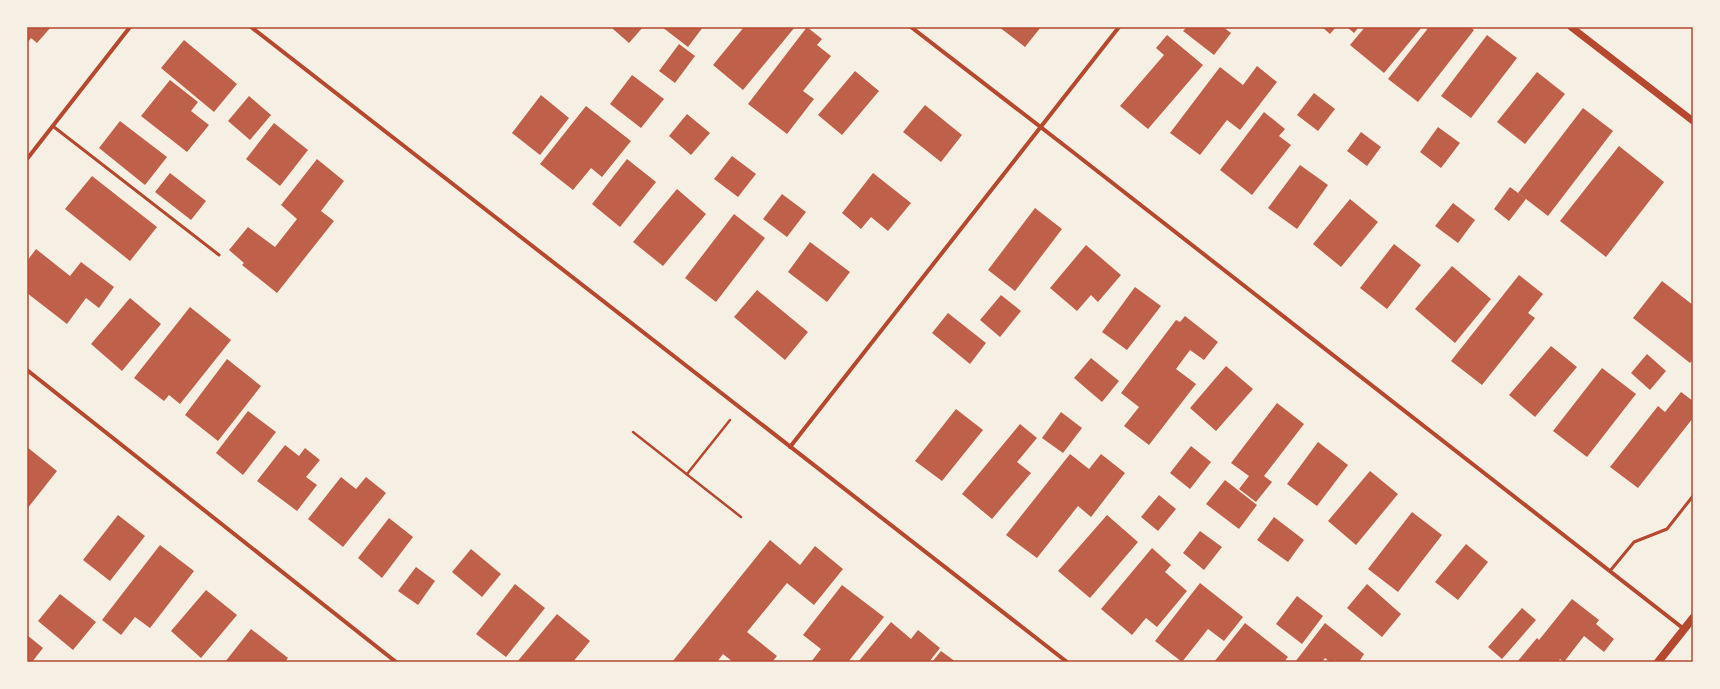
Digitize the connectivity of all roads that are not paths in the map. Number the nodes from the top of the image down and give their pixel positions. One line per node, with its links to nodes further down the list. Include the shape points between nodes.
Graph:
1 (130, 27): 7 (street)
2 (251, 27): 12 (street)
3 (911, 27): 8 (street)
4 (1119, 27): 8 (street)
5 (1572, 27): 6 (street)
6 (1693, 121)
7 (54, 127): 9 (street); 10 (lane)
8 (1040, 127): 12 (street); 14 (street)
9 (27, 159)
10 (219, 255)
11 (27, 370): 17 (street)
12 (790, 447): 18 (street)
13 (1693, 496): 14 (lane, via 1667,529 1634,542)
14 (1610, 571): 16 (street)
15 (1693, 618): 16 (main road)
16 (1684, 629): 19 (main road)
17 (396, 662)
18 (1067, 662)
19 (1658, 662)

